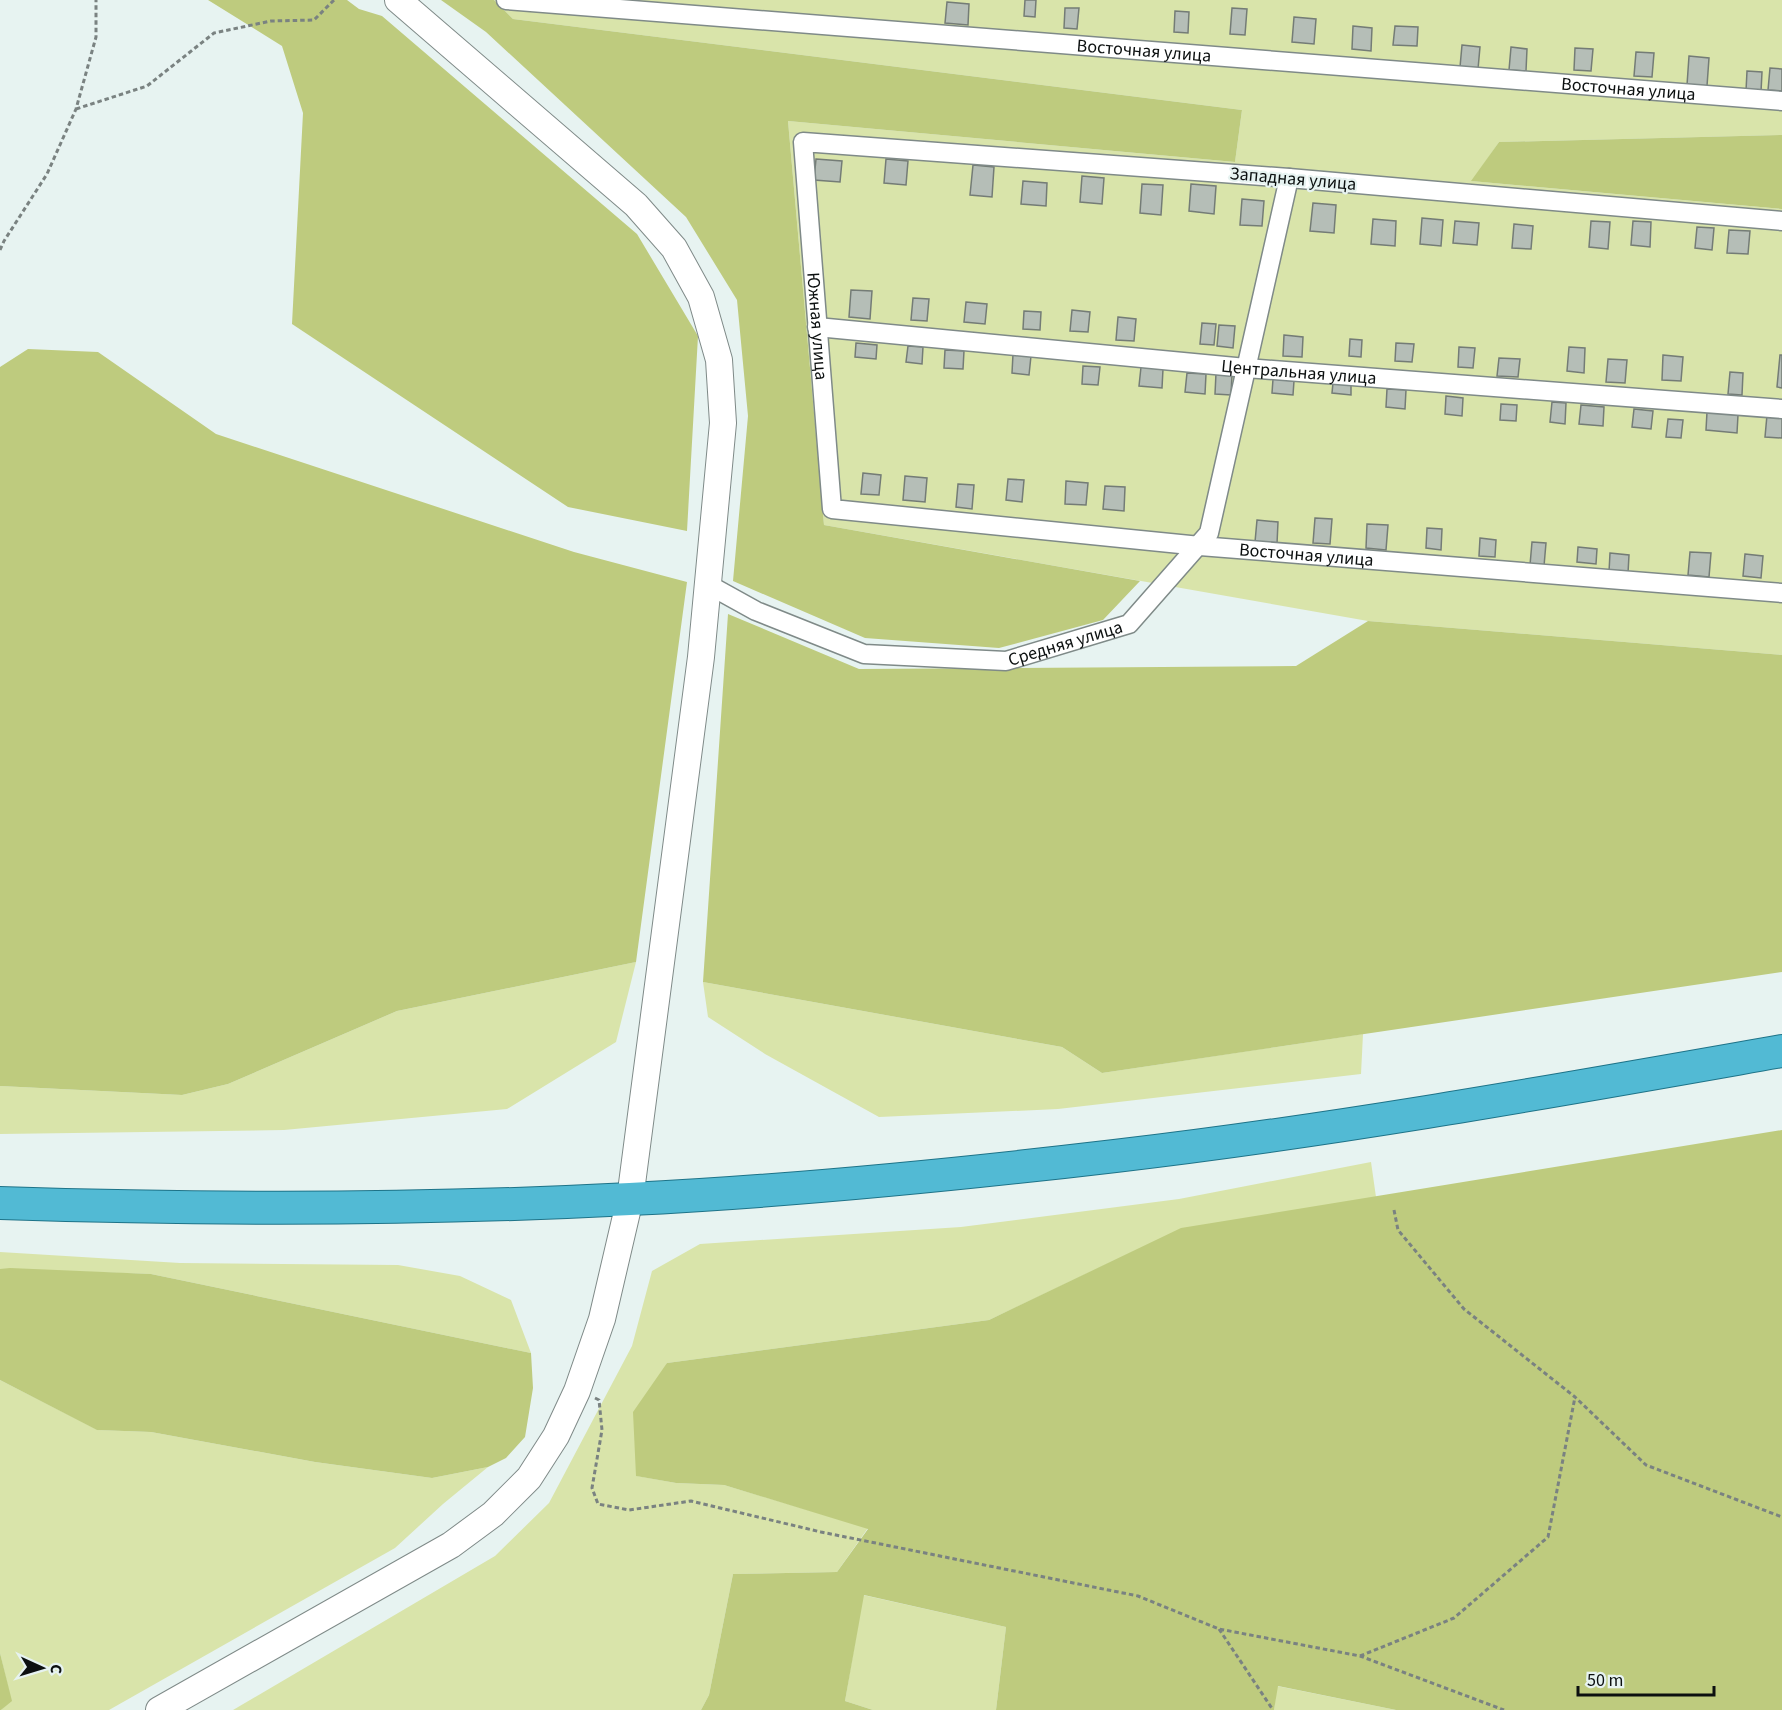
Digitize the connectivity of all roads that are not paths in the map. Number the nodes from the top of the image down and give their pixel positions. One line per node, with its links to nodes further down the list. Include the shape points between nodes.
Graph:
1 (398, 0): 12 (main road, via 636,205 674,248 701,297 719,360 723,423)
2 (506, 0): 3 (street, Восточная улица)
3 (1782, 101)
4 (803, 142): 5 (street, Западная улица); 7 (street, Южная улица)
5 (1289, 178): 6 (street, Западная улица); 8 (street, Средняя улица)
6 (1782, 221)
7 (817, 327): 8 (street, Центральная улица); 10 (street, Южная улица)
8 (1246, 368): 9 (street, Центральная улица); 11 (street, Средняя улица, via 1209,533)
9 (1782, 409)
10 (832, 509): 11 (street, Восточная улица)
11 (1200, 546): 12 (street, Средняя улица, via 1129,624 1006,661 864,654 756,611); 13 (street, Восточная улица)
12 (709, 585): 15 (main road)
13 (1782, 593)
14 (1782, 1051): 15 (highway, via 1453,1108 1185,1147 819,1186)
15 (630, 1199): 16 (highway, via 299,1208); 17 (main road, via 602,1318 577,1391 556,1436 529,1478 493,1514 451,1545)
16 (0, 1203)
17 (159, 1710)

